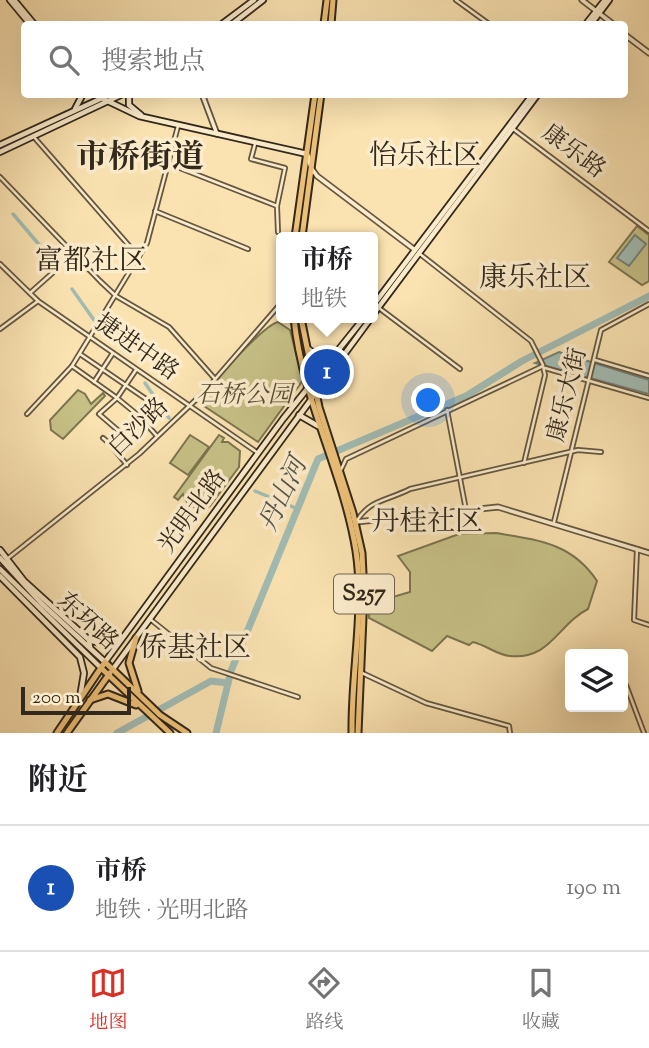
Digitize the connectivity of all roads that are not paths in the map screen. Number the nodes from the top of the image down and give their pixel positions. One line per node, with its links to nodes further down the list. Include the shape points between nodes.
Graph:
1 (12, 0): 10 (main road)
2 (254, 0): 11 (main road)
3 (262, 0): 12 (main road)
4 (327, 0): 13 (main road)
5 (333, 0): 14 (main road)
6 (456, 0): 15 (street)
7 (582, 0): 9 (street)
8 (607, 0): 9 (main road)
9 (598, 12): 16 (main road); 17 (street)
10 (30, 21)
11 (226, 21)
12 (236, 21)
13 (324, 21)
14 (331, 21)
15 (485, 21)
16 (591, 21)
17 (609, 21)
18 (628, 36): 19 (street)
19 (649, 53)
20 (81, 98): 27 (main road)
21 (127, 98): 28 (main road, via 131,108)
22 (204, 98): 31 (street)
23 (314, 98): 36 (main road)
24 (320, 98): 38 (main road)
25 (533, 98): 30 (main road, 光明北路)
26 (102, 99): 27 (main road); 28 (main road); 32 (main road)
27 (74, 110): 34 (main road)
28 (144, 117): 29 (main road)
29 (178, 125): 31 (main road); 37 (street)
30 (511, 127): 45 (street, 康乐路); 47 (main road, 光明北路)
31 (217, 134): 33 (main road)
32 (33, 136): 35 (main road); 48 (street)
33 (255, 143): 36 (main road); 40 (street, via 251,159 285,169)
34 (0, 145)
35 (0, 152)
36 (307, 154): 38 (main road); 43 (main road)
37 (167, 163): 40 (street); 41 (street)
38 (311, 167): 44 (main road); 47 (street)
39 (0, 177): 52 (street)
40 (277, 206): 42 (street)
41 (155, 211): 46 (street); 48 (street)
42 (278, 232)
43 (296, 232)
44 (303, 232)
45 (649, 232)
46 (248, 249)
47 (417, 252): 54 (main road, 光明北路); 70 (street, via 531,341)
48 (139, 257): 52 (street)
49 (0, 264): 51 (street, 捷进中路)
50 (58, 268): 51 (street)
51 (30, 293): 53 (street, 捷进中路)
52 (116, 296): 63 (street); 75 (street, via 169,327)
53 (38, 301): 62 (street); 63 (street, 捷进中路)
54 (378, 303)
55 (649, 304): 68 (street, 康乐大街, via 604,327)
56 (276, 309): 75 (street, 白沙路)
57 (378, 309): 72 (street)
58 (295, 323): 80 (main road, S257)
59 (301, 323): 64 (main road, S257)
60 (360, 323): 67 (main road)
61 (367, 323): 80 (main road, 光明北路)
62 (0, 329)
63 (90, 337): 65 (street, 捷进中路); 66 (street)
64 (305, 346): 67 (main road, via 322,358); 78 (main road, S257)
65 (113, 353): 71 (street); 73 (street, 捷进中路)
66 (80, 354): 69 (street); 71 (street)
67 (335, 356): 78 (main road)
68 (595, 359): 74 (street); 76 (street, 康乐大街)
69 (72, 366): 77 (street); 87 (street)
70 (544, 367): 76 (street); 85 (street); 101 (street)
71 (103, 369): 77 (street); 79 (street)
72 (460, 369)
73 (137, 370): 79 (street); 84 (street, 捷进中路)
74 (649, 376)
75 (215, 379): 84 (street, 白沙路)
76 (590, 379): 82 (street); 99 (street, 康乐大街)
77 (94, 382): 81 (street)
78 (313, 384): 80 (main road, S257)
79 (126, 385): 81 (street); 88 (street, via 149,401)
80 (312, 392): 83 (main road, S257); 86 (main road, 光明北路); 96 (main road, S257)
81 (117, 398): 88 (street); 92 (street, via 99,414)
82 (649, 398)
83 (311, 399): 89 (main road, 光明北路); 90 (main road, S257)
84 (188, 405): 93 (street, 白沙路); 98 (street, 捷进中路)
85 (447, 410): 103 (street, via 346,459); 104 (street)
86 (290, 411): 89 (main road); 98 (main road, 光明北路)
87 (27, 414)
88 (139, 416): 92 (street)
89 (298, 416): 90 (main road); 114 (main road, 光明北路)
90 (318, 426): 96 (main road, S257)
91 (132, 427): 93 (street, via 142,419)
92 (121, 433): 95 (street)
93 (156, 435): 102 (street, 白沙路)
94 (103, 438): 95 (street)
95 (110, 444): 102 (street)
96 (327, 448): 100 (main road, S257)
97 (601, 452): 99 (street)
98 (258, 453): 117 (main road, 光明北路)
99 (572, 453): 101 (street); 107 (street, 康乐大街)
100 (331, 459): 103 (main road, S257); 137 (main road, S257, via 357,566)
101 (524, 463): 104 (street)
102 (127, 465): 111 (street, 白沙路)
103 (339, 474): 106 (main road, S257)
104 (460, 478): 105 (street); 106 (street, via 371,503)
105 (466, 510): 106 (street); 107 (street, via 498,507)
106 (356, 522): 125 (main road, S257, via 364,580)
107 (554, 522): 108 (street)
108 (637, 549): 110 (street); 116 (street, via 634,620)
109 (0, 550): 111 (main road)
110 (649, 553)
111 (3, 560): 119 (main road); 121 (main road, 东环路)
112 (0, 569): 115 (main road, 东环路)
113 (0, 576): 120 (main road)
114 (150, 619): 118 (main road, 光明北路); 130 (street, via 218,672)
115 (55, 625): 120 (main road); 123 (main road, 东环路)
116 (649, 625)
117 (128, 632): 119 (main road, via 109,644); 122 (main road, 光明北路)
118 (136, 638): 124 (main road, 光明北路); 128 (main road, via 129,663)
119 (89, 640): 121 (main road)
120 (68, 644): 129 (main road, via 83,667)
121 (90, 648): 122 (main road, 东环路)
122 (105, 662): 123 (main road, 光明北路); 124 (main road, 东环路)
123 (101, 668): 126 (main road, 东环路); 129 (main road, 光明北路)
124 (113, 669): 126 (main road, 光明北路); 128 (main road, 东环路)
125 (360, 671): 138 (main road, S257); 139 (street, via 426,702 509,726)
126 (108, 675): 131 (main road, 光明北路); 132 (main road, 东环路)
127 (628, 693): 140 (street)
128 (139, 694): 136 (main road, 东环路)
129 (80, 697): 133 (main road, 光明北路)
130 (298, 697)
131 (88, 701): 132 (main road, via 108,694); 134 (main road, 光明北路)
132 (145, 711): 135 (main road, 东环路)
133 (57, 733)
134 (67, 733)
135 (170, 733)
136 (187, 733)
137 (352, 733)
138 (358, 733)
139 (510, 733)
140 (644, 733)

